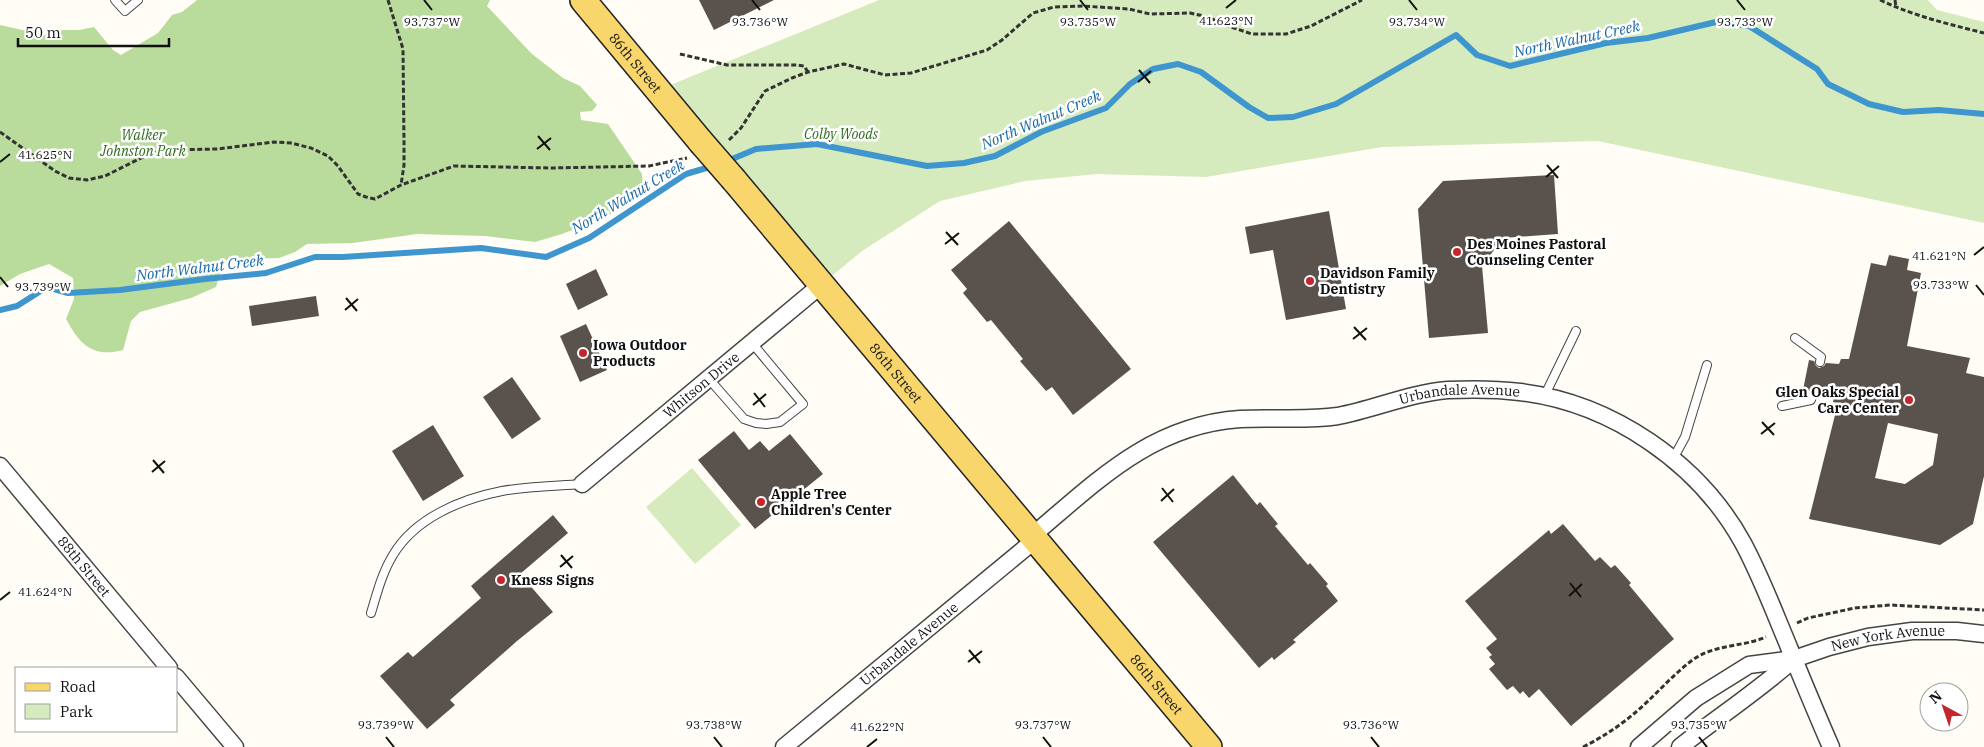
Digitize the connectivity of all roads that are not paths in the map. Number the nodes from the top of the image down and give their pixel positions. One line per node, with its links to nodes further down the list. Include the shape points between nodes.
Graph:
1 (115, 0): 2 (lane, via 125,11)
2 (138, 0)
3 (583, 0): 4 (main road, 86th Street, bridge, via 696,149 734,180)
4 (821, 285): 7 (street, Whitson Drive); 17 (main road, 86th Street)
5 (1576, 331): 12 (lane)
6 (1795, 338): 8 (lane, via 1821,357)
7 (752, 342): 10 (street, Whitson Drive); 10 (lane, via 803,404 780,422 756,423 744,419)
8 (1820, 362)
9 (1707, 365): 14 (lane, via 1684,437)
10 (709, 378): 16 (street, Whitson Drive)
11 (1813, 393): 13 (lane, via 1811,400)
12 (1544, 397): 14 (street, Urbandale Avenue, via 1570,403 1613,421); 17 (street, Urbandale Avenue, via 1482,389 1444,390 1338,415 1304,420 1240,420 1177,432 1145,447 1108,472)
13 (1782, 406)
14 (1673, 460): 20 (street, Urbandale Avenue, via 1715,502 1743,542)
15 (0, 466): 21 (street, 88th Street)
16 (582, 484): 18 (lane, via 502,491 454,506 424,521 394,554 384,572)
17 (1034, 538): 24 (street, Urbandale Avenue); 25 (main road, 86th Street)
18 (371, 613)
19 (1984, 634): 20 (street, New York Avenue, via 1912,631 1829,646)
20 (1794, 659): 26 (street, New York Avenue, via 1749,664 1696,698); 27 (street, New York Avenue); 28 (street, Urbandale Avenue)
21 (168, 667)
22 (178, 679): 23 (street)
23 (235, 747)
24 (784, 747)
25 (1209, 747)
26 (1639, 747)
27 (1680, 747)
28 (1831, 747)

